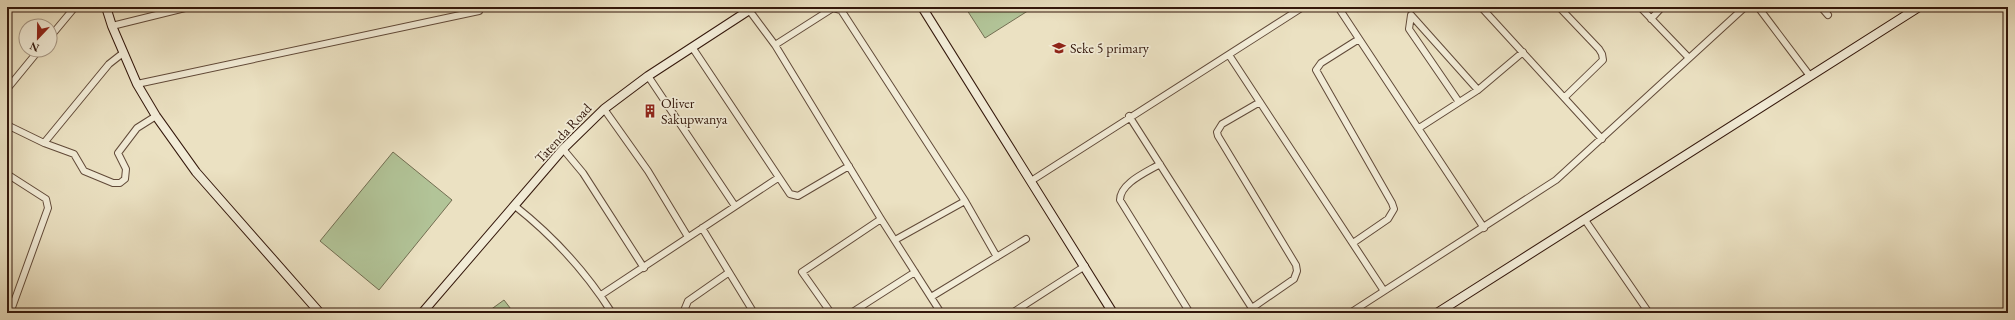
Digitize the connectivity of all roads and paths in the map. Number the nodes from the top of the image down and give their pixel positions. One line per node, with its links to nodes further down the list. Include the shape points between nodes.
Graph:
1 (75, 7): 20 (street)
2 (106, 7): 19 (street)
3 (189, 7): 19 (street)
4 (922, 7): 49 (street)
5 (1303, 7): 26 (street)
6 (1338, 7): 21 (street)
7 (1481, 7): 24 (street)
8 (1559, 7): 34 (street, via 1599,49 1603,60)
9 (1640, 7): 18 (street)
10 (1662, 7): 18 (street)
11 (1745, 7): 28 (street)
12 (1758, 7): 30 (street)
13 (1821, 7): 17 (street)
14 (1919, 7): 30 (street)
15 (752, 9): 22 (street); 23 (street, Tatenda Road)
16 (478, 11): 31 (street)
17 (1828, 15)
18 (1651, 19): 28 (street)
19 (112, 26): 25 (street)
20 (58, 27)
21 (1359, 39): 41 (street); 60 (street, via 1320,63 1316,70 1394,209 1388,219)
22 (775, 45): 46 (street); 50 (street, via 833,8 841,10)
23 (692, 47): 29 (street, Tatenda Road); 48 (street)
24 (1523, 52): 33 (street); 34 (street)
25 (123, 53): 31 (street); 43 (street, via 110,64)
26 (1229, 55): 35 (street); 39 (street)
27 (32, 58): 32 (street)
28 (1689, 58): 42 (street)
29 (648, 76): 37 (street, Tatenda Road); 52 (street)
30 (1810, 76): 54 (street)
31 (137, 84): 38 (street)
32 (7, 89)
33 (1478, 90): 36 (street); 36 (street, via 1411,15 1409,29)
34 (1565, 98): 42 (street)
35 (1260, 102): 60 (street); 69 (street, via 1222,124 1217,132 1296,265 1294,279)
36 (1459, 102): 41 (street)
37 (604, 109): 44 (street, Tatenda Road); 57 (street, via 648,171)
38 (156, 116): 43 (street, via 137,128 118,153 126,169 125,179 120,183 113,183 84,171 74,154); 71 (street, via 196,172)
39 (1130, 116): 45 (street); 49 (street)
40 (7, 125): 43 (street)
41 (1419, 128): 56 (street)
42 (1602, 139): 56 (street, via 1556,180)
43 (44, 143)
44 (563, 149): 51 (street, Tatenda Road); 63 (street, via 582,173)
45 (1160, 164): 69 (street); 81 (street, via 1124,187 1120,200)
46 (850, 166): 48 (street, via 796,196 790,194); 53 (street)
47 (7, 174): 70 (street, via 46,199 48,208)
48 (778, 178): 52 (street)
49 (1031, 181): 62 (street)
50 (965, 201): 59 (street); 61 (street)
51 (515, 206): 67 (street, via 552,236); 72 (street, Tatenda Road)
52 (735, 206): 55 (street)
53 (881, 219): 59 (street); 76 (street, via 802,272)
54 (1585, 220): 83 (street); 84 (street)
55 (702, 228): 57 (street); 65 (street)
56 (1484, 228): 66 (street)
57 (688, 237): 63 (street)
58 (1026, 239): 61 (street)
59 (896, 240): 64 (street)
60 (1353, 243): 66 (street)
61 (997, 256): 68 (street)
62 (1085, 266): 79 (street); 80 (street)
63 (644, 268): 67 (street)
64 (915, 272): 68 (street); 77 (street)
65 (728, 273): 74 (street, via 688,301); 75 (street)
66 (1384, 291): 82 (street)
67 (601, 295): 73 (street)
68 (931, 297): 78 (street)
69 (1254, 310)
70 (10, 313)
71 (320, 313)
72 (422, 313)
73 (612, 313)
74 (683, 313)
75 (754, 313)
76 (831, 313)
77 (851, 313)
78 (941, 313)
79 (1012, 313)
80 (1113, 313)
81 (1190, 313)
82 (1350, 313)
83 (1437, 313)
84 (1649, 313)

